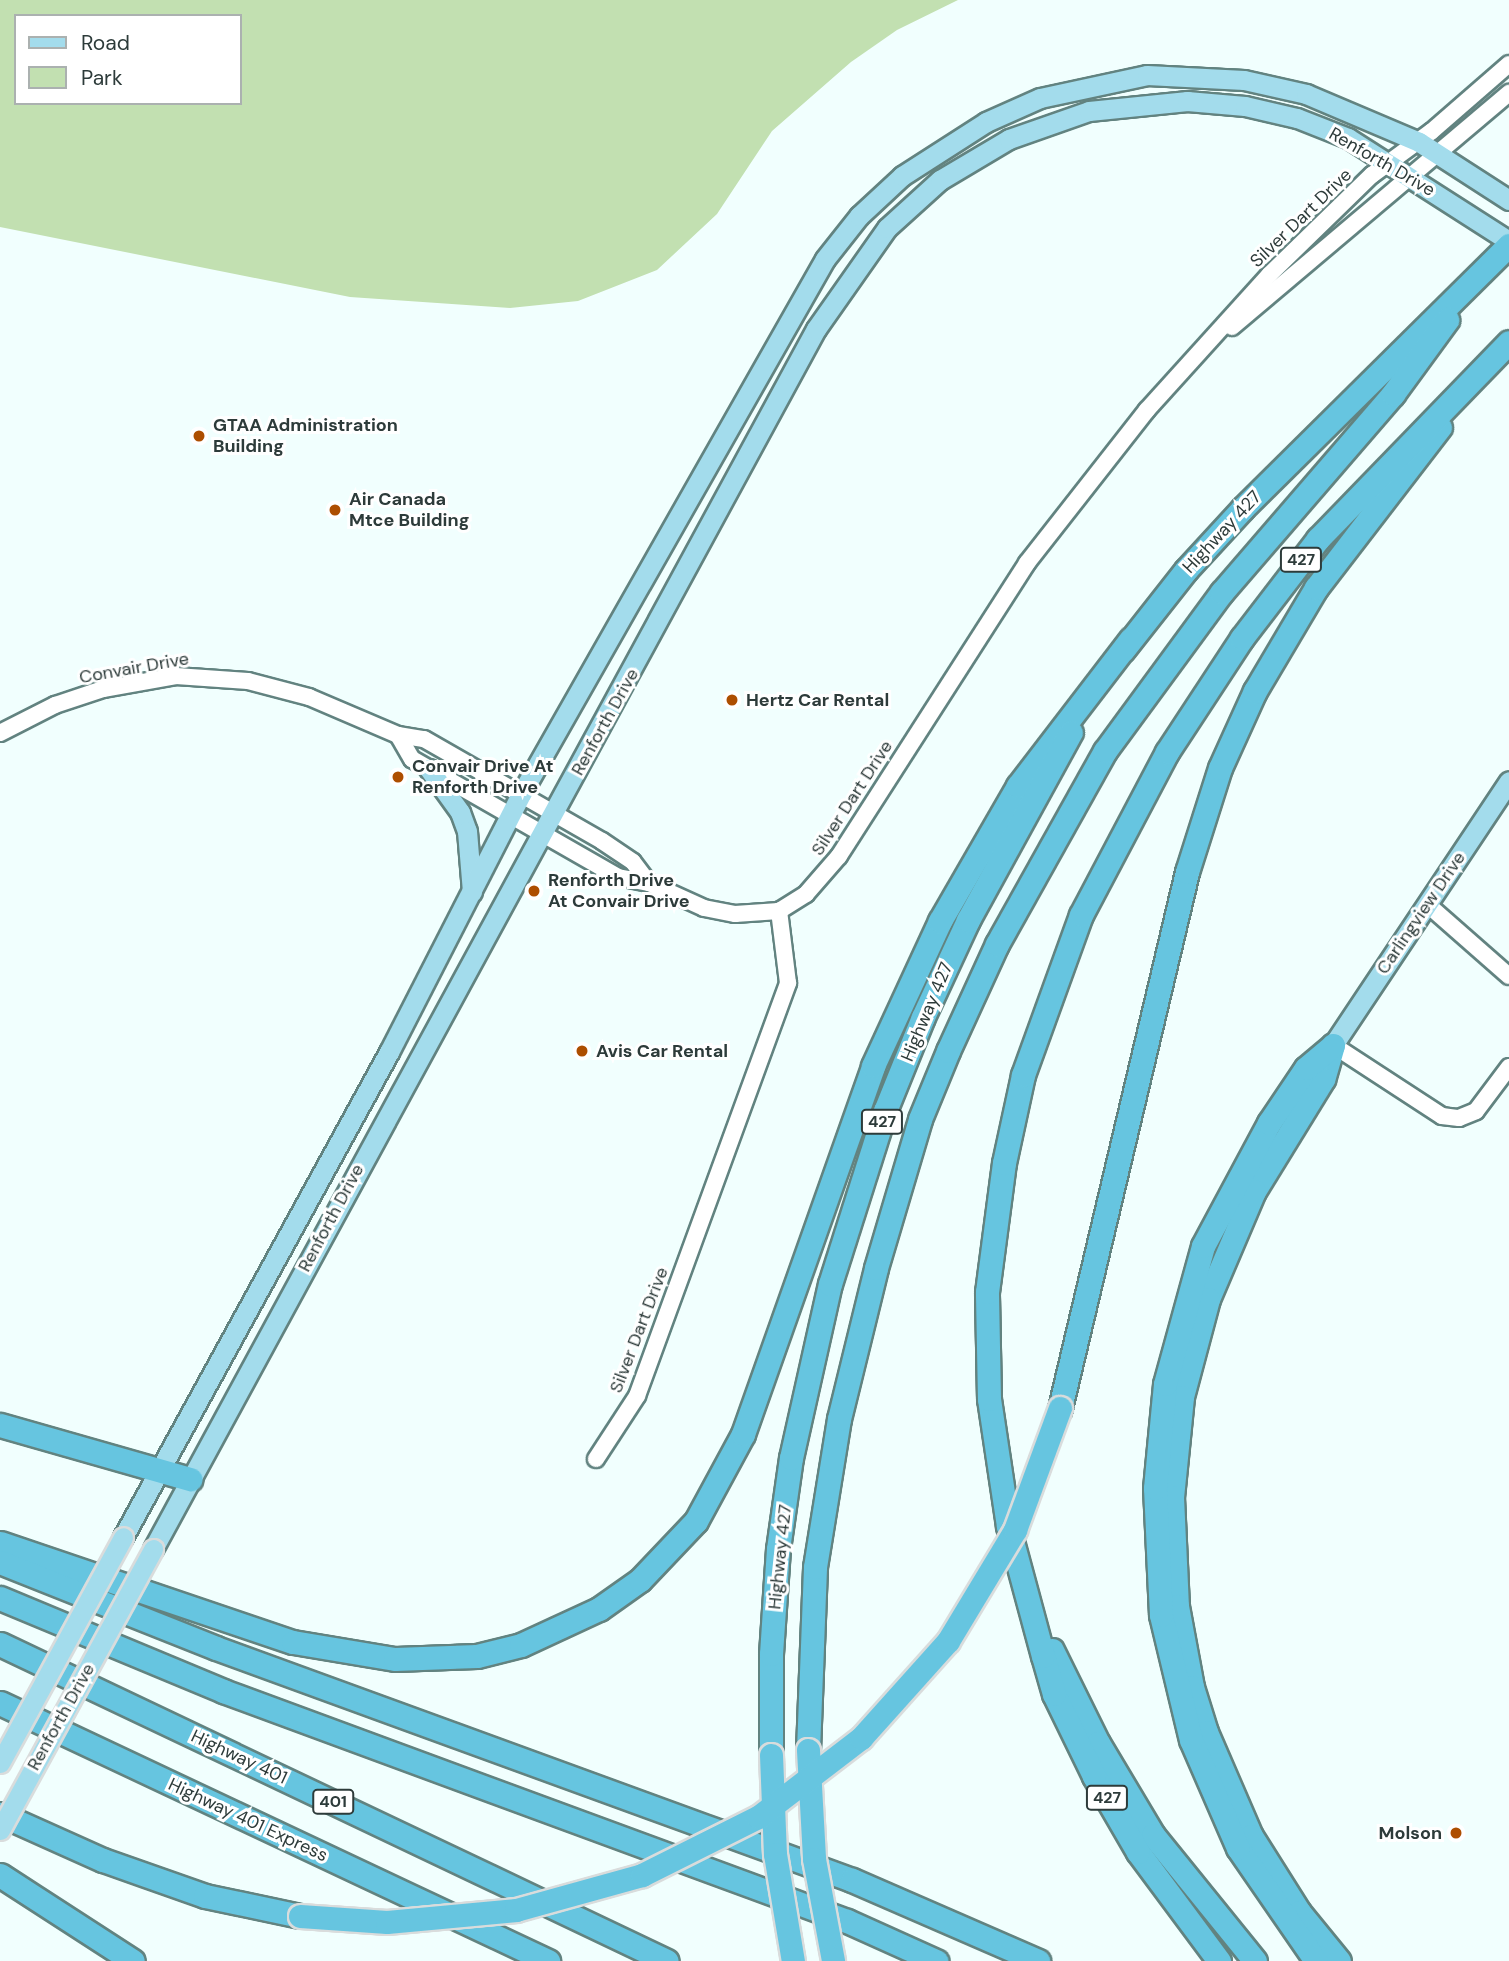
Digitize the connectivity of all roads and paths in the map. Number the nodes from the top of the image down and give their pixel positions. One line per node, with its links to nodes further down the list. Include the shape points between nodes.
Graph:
1 (1509, 64): 3 (street, Silver Dart Drive)
2 (1509, 93): 4 (street, Silver Dart Drive)
3 (1419, 142): 4 (main road, Renforth Drive); 5 (street, Silver Dart Drive); 16 (main road, Renforth Drive, via 1306,94 1244,80 1147,75 1040,98 986,122 911,169 859,216 825,259)
4 (1439, 153): 6 (street, Silver Dart Drive); 7 (main road, Renforth Drive)
5 (1390, 162): 6 (main road, Renforth Drive); 10 (street, Silver Dart Drive, via 1269,275); 17 (main road, Renforth Drive, via 1297,118 1245,106 1164,102 1089,111 1050,122 988,150 940,180 887,228 816,329)
6 (1413, 176): 8 (main road, Renforth Drive); 10 (street, Silver Dart Drive)
7 (1509, 200)
8 (1501, 251): 11 (highway, Highway 427 / 427, via 1243,508); 47 (highway, bridge, via 1401,384 1222,592 1098,762 996,944 920,1119 876,1268 839,1419 815,1567 808,1750 814,1859)
9 (1509, 342): 34 (highway, 427, via 1353,499 1242,638 1134,811 1081,915 1055,983 1013,1115 993,1226 987,1292 989,1399 999,1480); 38 (highway, bridge, via 1316,588 1255,691 1225,756 1187,872 1060,1408 1015,1530 948,1641 861,1738 758,1817 642,1875 527,1908 430,1920 300,1916 205,1896 103,1860)
10 (1195, 357): 23 (street, Silver Dart Drive, via 1147,410 1027,562 839,856 806,894)
11 (1131, 639): 31 (highway, via 1018,786 940,922 873,1066 743,1434 696,1521 640,1580 599,1609 521,1644 477,1656 395,1659 293,1642); 46 (highway, Highway 427 / 427, bridge, via 1072,731 968,920 918,1028 854,1203 830,1284 791,1458 774,1615 771,1755 775,1854)
12 (0, 733): 13 (street, Convair Drive, via 81,695 176,676 209,675 309,697)
13 (398, 735): 14 (street, Convair Drive, via 412,759); 16 (street, Convair Drive, via 424,739)
14 (429, 769): 18 (street, Convair Drive); 21 (main road, via 460,812 467,831)
15 (1509, 781): 22 (main road, Carlingview Drive)
16 (521, 794): 17 (street, Convair Drive); 18 (main road, Renforth Drive)
17 (556, 813): 19 (main road, Renforth Drive); 20 (street, Convair Drive, via 633,862)
18 (510, 815): 19 (street, Convair Drive); 21 (main road, Renforth Drive)
19 (542, 834): 20 (street, Convair Drive, via 618,877); 30 (main road, Renforth Drive)
20 (649, 883): 23 (street, Convair Drive, via 704,908 735,914)
21 (472, 894): 29 (main road, Renforth Drive)
22 (1427, 904): 24 (street); 25 (main road, Carlingview Drive)
23 (779, 911): 28 (street, Silver Dart Drive, via 788,983 637,1396)
24 (1509, 976)
25 (1333, 1045): 26 (street, via 1442,1116 1459,1118 1476,1111); 52 (highway, via 1306,1068 1269,1123 1203,1246 1165,1384 1155,1488 1154,1552 1161,1615 1191,1740 1238,1848); 53 (highway, via 1323,1079 1254,1191 1208,1299 1182,1396 1172,1532 1182,1643 1206,1732 1251,1836 1299,1912)
26 (1509, 1067)
27 (0, 1424): 29 (highway)
28 (596, 1460)
29 (160, 1470): 30 (highway); 37 (main road, Renforth Drive, bridge)
30 (190, 1479): 39 (main road, Renforth Drive, bridge)
31 (0, 1542)
32 (0, 1562): 49 (highway, via 204,1644 852,1880)
33 (0, 1598): 48 (highway, via 223,1690 847,1921)
34 (1035, 1616): 50 (highway, 427, via 1054,1694 1094,1776 1138,1852); 51 (highway, via 1132,1803 1170,1861)
35 (0, 1644): 45 (highway, Highway 401 / 401)
36 (0, 1703): 41 (highway, Highway 401 Express)
37 (0, 1763)
38 (0, 1814)
39 (0, 1830)
40 (0, 1875): 42 (highway)
41 (496, 1936): 43 (highway); 44 (highway)
42 (133, 1961)
43 (537, 1961)
44 (548, 1961)
45 (667, 1961)
46 (793, 1961)
47 (833, 1961)
48 (936, 1961)
49 (1038, 1961)
50 (1219, 1961)
51 (1255, 1961)
52 (1316, 1961)
53 (1339, 1961)

